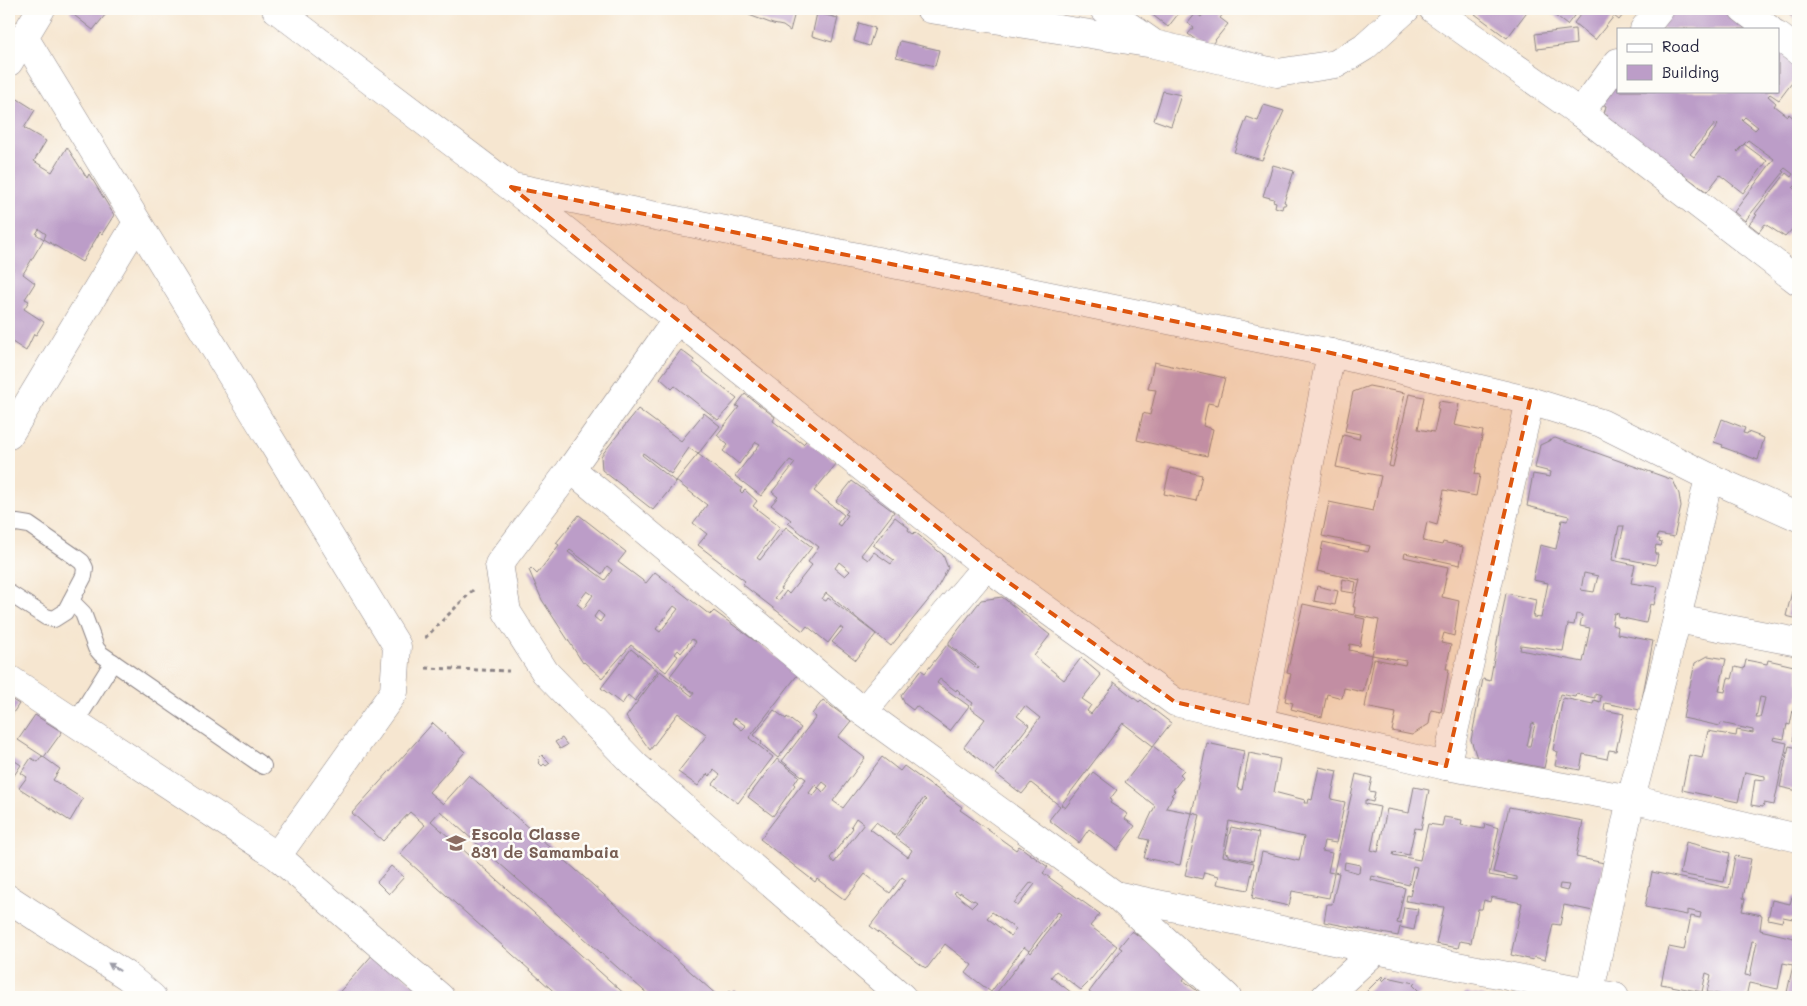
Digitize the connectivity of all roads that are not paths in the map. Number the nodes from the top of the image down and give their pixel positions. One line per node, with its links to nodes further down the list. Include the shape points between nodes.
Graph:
1 (41, 9): 11 (street)
2 (276, 9): 18 (street)
3 (930, 9): 13 (street)
4 (1104, 9): 13 (street)
5 (1406, 9): 13 (street, via 1364,47 1336,64 1285,72 1277,73)
6 (1433, 9): 17 (street)
7 (1660, 9): 9 (street)
8 (1743, 9): 10 (street)
9 (1645, 28)
10 (1768, 28)
11 (24, 37): 15 (street); 19 (street)
12 (1780, 38): 14 (street)
13 (1154, 44)
14 (1798, 52)
15 (9, 62)
16 (1617, 63): 17 (street)
17 (1580, 113): 20 (street)
18 (511, 186): 21 (street); 22 (street)
19 (137, 223): 24 (street); 43 (street, via 397,646 394,692)
20 (1798, 282)
21 (678, 318): 25 (street); 29 (street)
22 (1331, 353): 23 (street); 37 (street)
23 (1530, 401): 26 (street, via 1601,423); 40 (street)
24 (9, 435)
25 (571, 469): 36 (street); 50 (street, via 498,564 507,612 545,672 636,766)
26 (1708, 478): 27 (street); 32 (street)
27 (1798, 517)
28 (9, 525): 31 (lane, via 29,525 82,562 84,576)
29 (986, 566): 36 (street); 37 (street, via 1175,702)
30 (9, 593): 31 (lane, via 54,619 65,612)
31 (71, 601): 34 (lane, via 83,613 96,648)
32 (1677, 619): 33 (street); 41 (street)
33 (1798, 642)
34 (113, 662): 38 (lane); 39 (lane)
35 (9, 679): 38 (street)
36 (863, 712): 44 (street)
37 (1260, 722): 40 (street)
38 (75, 723): 43 (street)
39 (263, 766)
40 (1446, 766): 41 (street)
41 (1632, 799): 42 (street); 47 (street)
42 (1798, 838)
43 (277, 856): 49 (street)
44 (1115, 895): 46 (street); 51 (street)
45 (9, 899): 48 (street, one-way to 45, via 127,976)
46 (1376, 950): 47 (street); 52 (street)
47 (1596, 995)
48 (152, 997)
49 (440, 997)
50 (902, 997)
51 (1227, 997)
52 (1326, 997)

